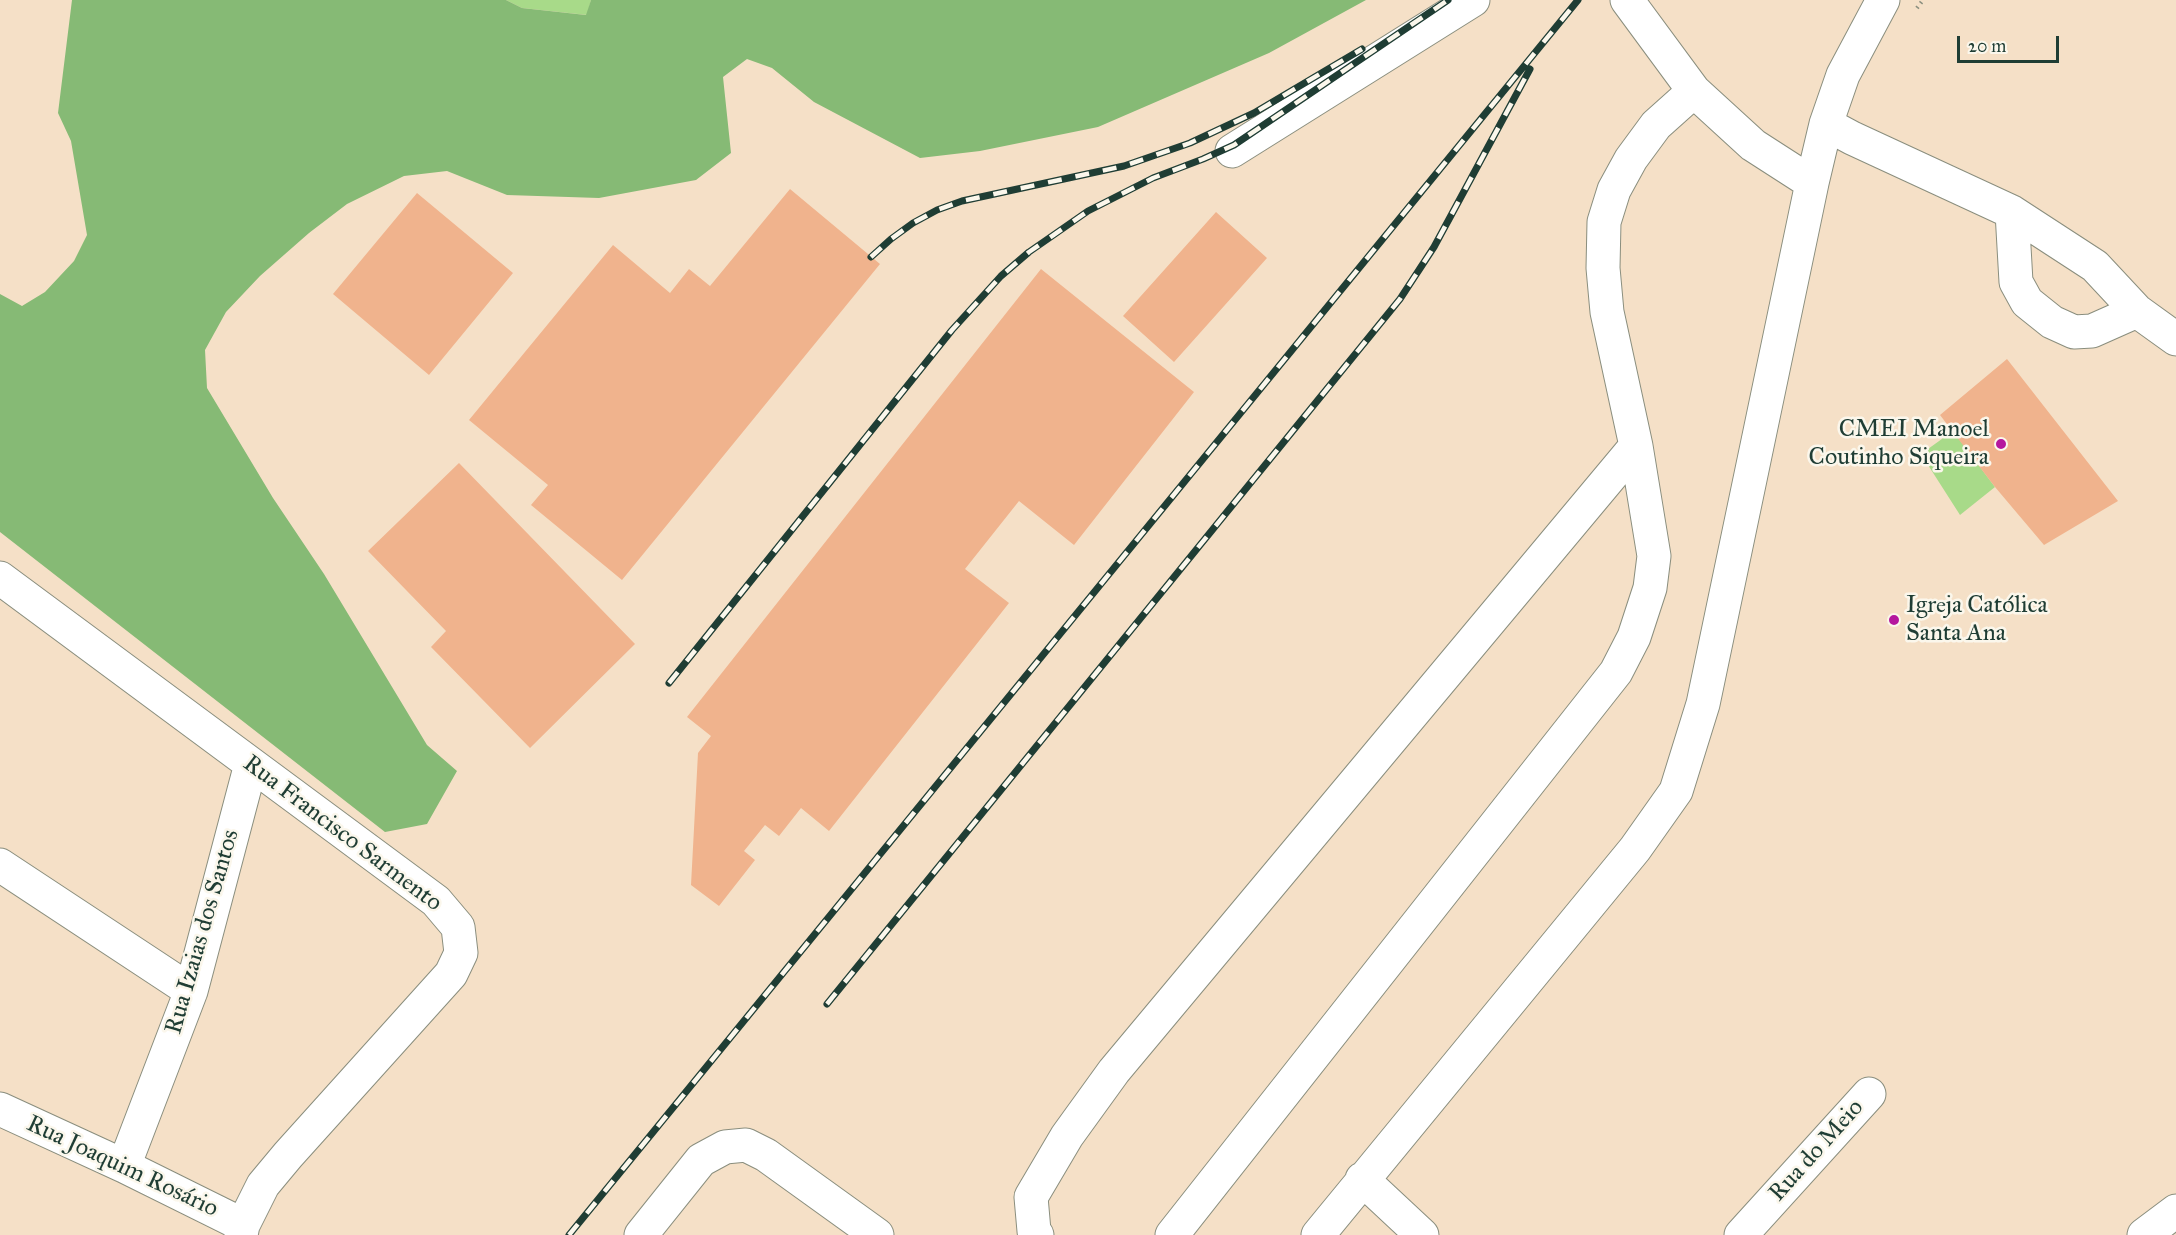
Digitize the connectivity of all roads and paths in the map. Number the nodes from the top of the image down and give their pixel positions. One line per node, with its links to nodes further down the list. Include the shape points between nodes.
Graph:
1 (1473, 0): 6 (street)
2 (1627, 0): 4 (street)
3 (1883, 0): 5 (street, via 1844,75)
4 (1694, 91): 7 (street, via 1753,145); 11 (street, via 1656,125 1631,159 1614,190 1604,222 1607,312)
5 (1826, 124): 7 (street); 8 (street)
6 (1232, 151)
7 (1812, 183): 19 (street, via 1703,704 1676,791 1635,849)
8 (2012, 212): 9 (street, via 2095,266); 9 (street, via 2016,282 2027,302 2052,322 2074,332 2092,331)
9 (2137, 311): 10 (street)
10 (2176, 339)
11 (1636, 446): 24 (street, via 1114,1071 1067,1136 1031,1197); 25 (street, via 1654,556 1650,588 1634,637 1616,672)
12 (0, 578): 13 (street, Rua Francisco Sarmento)
13 (251, 764): 15 (street, Rua Izaias dos Santos); 21 (street, Rua Francisco Sarmento, via 436,901 458,927 461,953 451,974 263,1185)
14 (0, 865): 15 (street)
15 (191, 991): 18 (street, Rua Izaias dos Santos)
16 (1869, 1094): 28 (street, Rua do Meio)
17 (0, 1109): 18 (street, Rua Joaquim Rosário)
18 (124, 1166): 21 (street, Rua Joaquim Rosário)
19 (1362, 1179): 26 (street); 27 (street)
20 (2176, 1211): 29 (street)
21 (242, 1230)
22 (641, 1235): 23 (street, via 701,1160 725,1147 746,1145 766,1155)
23 (877, 1235)
24 (1037, 1235)
25 (1172, 1235)
26 (1318, 1235)
27 (1422, 1235)
28 (1741, 1235)
29 (2144, 1235)

